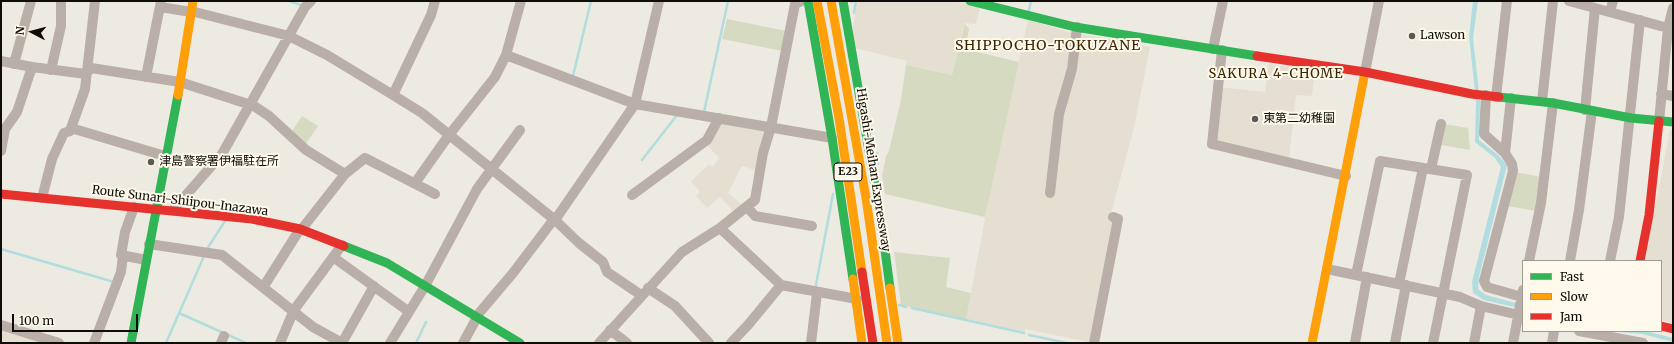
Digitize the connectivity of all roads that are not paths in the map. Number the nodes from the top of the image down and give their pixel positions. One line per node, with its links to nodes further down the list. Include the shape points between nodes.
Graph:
1 (31, 1): 33 (street)
2 (61, 1): 35 (street, via 61,26)
3 (95, 1): 37 (street)
4 (310, 1): 29 (street)
5 (435, 1): 41 (street, via 431,15)
6 (520, 1): 31 (street)
7 (659, 1): 48 (street)
8 (802, 1): 56 (street, via 795,4)
9 (808, 1): 60 (main road)
10 (818, 1): 132 (main road, Higashi-Meihan Expressway / E23, via 839,118)
11 (831, 1): 133 (main road, Higashi-Meihan Expressway / E23, via 866,198)
12 (843, 1): 134 (main road, via 879,206)
13 (970, 1): 20 (main road)
14 (1224, 1): 30 (street)
15 (1379, 1): 36 (street)
16 (1507, 1): 43 (street)
17 (1553, 1): 46 (street)
18 (1570, 1): 23 (street)
19 (1613, 1): 25 (street)
20 (983, 3): 27 (main road)
21 (160, 4): 22 (street); 38 (street)
22 (192, 8): 29 (street); 39 (main road)
23 (1595, 8): 25 (street); 50 (street)
24 (1673, 8): 28 (street)
25 (1610, 12): 26 (street)
26 (1640, 20): 28 (street); 52 (street)
27 (1077, 27): 30 (main road); 69 (street, via 1072,69 1059,114)
28 (1668, 28): 40 (street)
29 (289, 36): 41 (street, via 328,55); 49 (street)
30 (1217, 49): 36 (main road); 67 (street, via 1212,144)
31 (506, 55): 48 (street); 59 (street, via 495,77)
32 (1, 61): 33 (street)
33 (14, 64): 34 (street)
34 (32, 67): 35 (street); 61 (street, via 17,112 5,130)
35 (51, 70): 37 (street)
36 (1365, 72): 42 (main road); 67 (main road)
37 (86, 74): 38 (street, via 91,68); 57 (street, via 85,89)
38 (146, 77): 39 (street)
39 (180, 82): 49 (street); 63 (main road)
40 (1661, 94): 44 (street); 53 (street)
41 (393, 95): 59 (street, via 422,113)
42 (1480, 95): 43 (main road); 62 (street, via 1484,134)
43 (1496, 96): 45 (main road)
44 (1673, 96)
45 (1511, 98): 46 (main road); 62 (street)
46 (1542, 101): 47 (main road)
47 (1553, 102): 50 (main road); 88 (street, via 1541,203)
48 (635, 104): 51 (street); 79 (street)
49 (251, 105): 66 (street, via 269,116 306,150); 77 (street, via 222,154)
50 (1588, 110): 52 (main road); 89 (street, via 1579,210)
51 (719, 118): 56 (street); 72 (street, via 707,140)
52 (1631, 118): 53 (main road); 90 (street, via 1619,217)
53 (1659, 121): 54 (main road); 91 (main road, via 1649,215)
54 (1673, 122)
55 (1440, 124): 64 (street)
56 (771, 127): 60 (street); 74 (street, via 763,153 755,200)
57 (71, 128): 63 (street); 73 (street, via 64,133 52,159)
58 (520, 130): 65 (street)
59 (449, 135): 65 (street); 68 (street)
60 (832, 138): 103 (main road)
61 (1, 151)
62 (1505, 153): 104 (street, via 1513,170 1484,280 1487,287)
63 (165, 156): 76 (main road)
64 (1427, 168): 93 (street, via 1380,161); 95 (street); 102 (street, via 1467,175)
65 (492, 169): 79 (street); 99 (street, via 468,205)
66 (345, 174): 68 (street, via 365,158); 82 (street)
67 (1346, 176): 92 (main road)
68 (415, 183): 71 (street)
69 (1050, 193)
70 (1, 194): 73 (main road, Route Sunari-Shiipou-Inazawa)
71 (435, 194)
72 (632, 195)
73 (42, 198): 75 (main road, Route Sunari-Shiipou-Inazawa)
74 (746, 206): 80 (street, via 755,216); 81 (street)
75 (134, 207): 76 (main road, Route Sunari-Shiipou-Inazawa); 85 (street, via 125,232 121,255)
76 (155, 209): 77 (main road, Route Sunari-Shiipou-Inazawa); 83 (main road)
77 (172, 210): 82 (main road, Route Sunari-Shiipou-Inazawa, via 252,219)
78 (1113, 217): 135 (street, via 1118,219)
79 (554, 219): 100 (street, via 603,262 607,272); 108 (street)
80 (812, 226)
81 (720, 228): 96 (street); 100 (street, via 682,252)
82 (300, 230): 84 (main road, Route Sunari-Shiipou-Inazawa); 97 (street)
83 (149, 244): 87 (main road); 97 (street, via 222,255)
84 (342, 245): 86 (street); 99 (main road, Route Sunari-Shiipou-Inazawa, via 388,263)
85 (123, 256): 87 (street); 120 (street, via 121,272)
86 (333, 257): 98 (street); 106 (street)
87 (146, 260): 121 (main road)
88 (1529, 260)
89 (1570, 260)
90 (1610, 260)
91 (1640, 260)
92 (1327, 269): 93 (street); 136 (main road)
93 (1356, 275): 94 (street)
94 (1367, 277): 95 (street); 137 (street)
95 (1402, 284): 102 (street); 138 (street)
96 (780, 285): 101 (street); 129 (street, via 748,326)
97 (264, 286): 106 (street)
98 (374, 286): 107 (street); 123 (street)
99 (425, 286): 107 (street); 108 (main road, Route Sunari-Shiipou-Inazawa)
100 (645, 291): 112 (street); 117 (street, via 675,306)
101 (817, 293): 103 (street); 130 (street)
102 (1442, 293): 105 (street); 139 (street)
103 (857, 299): 131 (main road)
104 (1521, 305): 105 (street); 141 (street)
105 (1481, 306): 140 (street)
106 (294, 310): 116 (street); 122 (street)
107 (408, 311): 124 (street)
108 (477, 317): 125 (street); 126 (main road, Route Sunari-Shiipou-Inazawa)
109 (1, 325): 119 (street)
110 (1662, 326): 111 (main road)
111 (1673, 329)
112 (610, 330): 127 (street); 128 (street)
113 (1554, 332): 142 (street)
114 (1583, 332): 115 (street)
115 (1594, 335): 118 (street)
116 (331, 340): 123 (street)
117 (706, 342)
118 (1631, 342): 143 (street)
119 (59, 343)
120 (94, 343)
121 (131, 343)
122 (280, 343)
123 (342, 343)
124 (390, 343)
125 (463, 343)
126 (520, 343)
127 (599, 343)
128 (627, 343)
129 (731, 343)
130 (811, 343)
131 (862, 343)
132 (873, 343)
133 (887, 343)
134 (898, 343)
135 (1094, 343)
136 (1312, 343)
137 (1355, 343)
138 (1395, 343)
139 (1434, 343)
140 (1474, 343)
141 (1513, 343)
142 (1552, 343)
143 (1643, 343)

